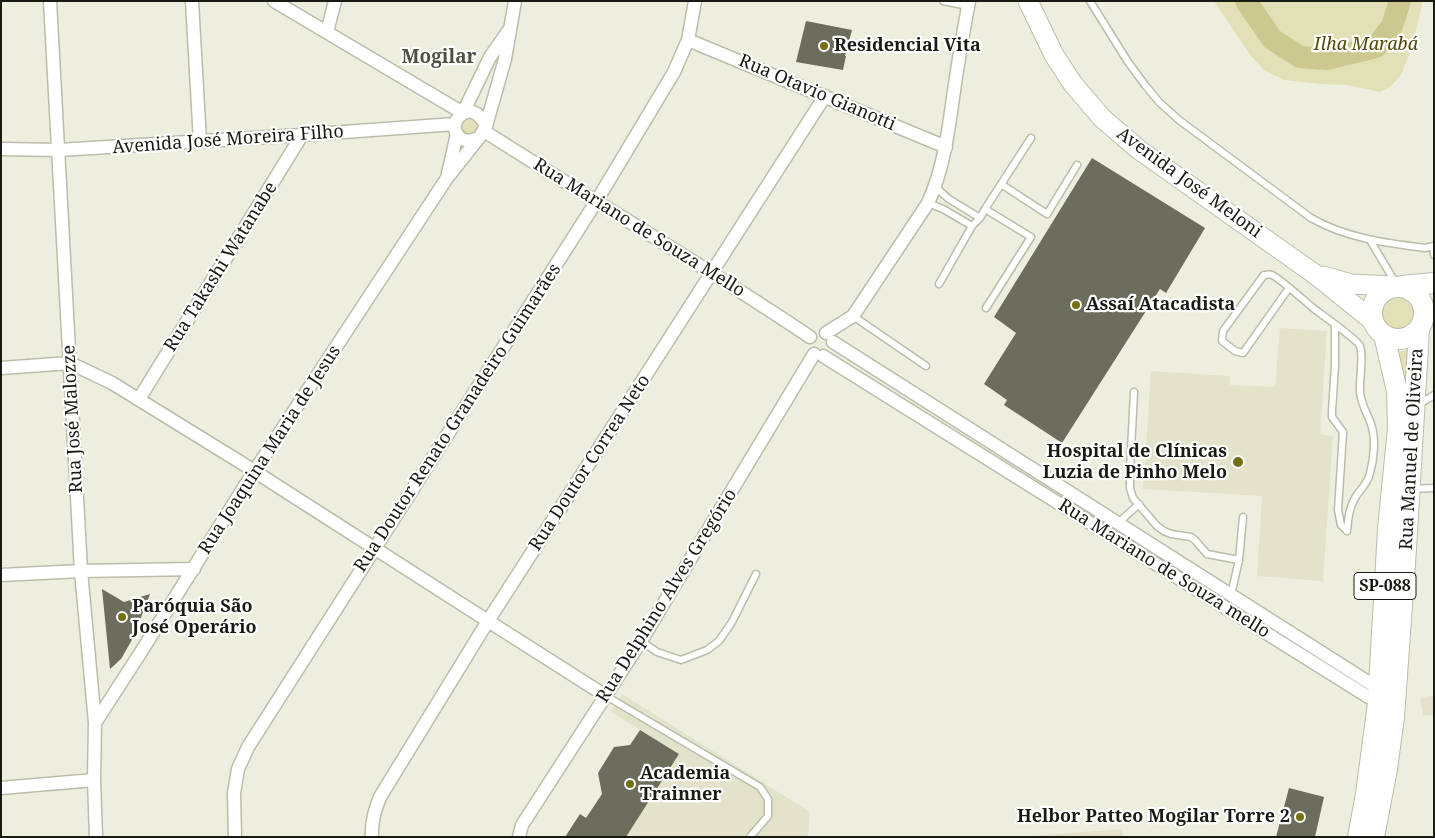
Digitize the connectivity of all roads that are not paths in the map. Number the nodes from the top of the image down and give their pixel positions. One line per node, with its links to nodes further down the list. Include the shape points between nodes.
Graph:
1 (50, 1): 23 (street, Rua José Malozze)
2 (192, 1): 20 (street)
3 (274, 1): 12 (street)
4 (335, 1): 12 (street)
5 (515, 1): 11 (street)
6 (695, 1): 13 (street, Rua Doutor Renato Granadeiro Guimarães)
7 (943, 1): 10 (lane)
8 (1028, 1): 37 (street, Avenida José Meloni, via 1054,55 1102,118 1138,149)
9 (1090, 1): 33 (lane, via 1145,85 1158,102 1179,120 1311,218 1326,227)
10 (969, 4): 21 (street)
11 (509, 30): 15 (street, via 490,57); 17 (street, via 505,59)
12 (328, 32): 15 (street)
13 (688, 40): 14 (street, Rua Otavio Gianotti); 28 (street, Rua Doutor Renato Granadeiro Guimarães, via 674,72)
14 (825, 96): 21 (street, Rua Otavio Gianotti); 36 (street, Rua Doutor Correa Neto)
15 (463, 113): 16 (street); 17 (street, via 477,114)
16 (456, 129): 17 (street, via 464,140 469,141); 18 (street, Avenida José Moreira Filho); 25 (street)
17 (483, 132): 25 (street, Rua Joaquina Maria de Jesus); 28 (street, Rua Mariano de Souza Mello)
18 (302, 136): 20 (street, Avenida José Moreira Filho); 55 (street, Rua Takashi Watanabe)
19 (1031, 138): 26 (lane)
20 (200, 142): 23 (street, Avenida José Moreira Filho)
21 (946, 147): 27 (street)
22 (1, 149): 23 (street, Avenida José Moreira Filho)
23 (59, 150): 50 (street, Rua José Malozze)
24 (1077, 165): 26 (lane, via 1048,214)
25 (447, 178): 57 (street, Rua Joaquina Maria de Jesus)
26 (1002, 184): 30 (lane)
27 (935, 187): 29 (street); 31 (lane)
28 (596, 202): 36 (street, Rua Mariano de Souza Mello); 63 (street, Rua Doutor Renato Granadeiro Guimarães)
29 (928, 203): 32 (lane); 43 (street)
30 (985, 209): 31 (lane); 42 (lane, via 1031,237)
31 (980, 218): 32 (lane)
32 (972, 226): 39 (lane)
33 (1370, 240): 34 (lane, via 1425,248); 40 (lane)
34 (1434, 246): 35 (lane)
35 (1434, 255)
36 (712, 273): 47 (street, Rua Mariano de Souza Mello); 70 (street, Rua Doutor Correa Neto)
37 (1316, 275): 40 (street, Avenida José Meloni, via 1351,284); 46 (street, Avenida José Meloni)
38 (1434, 283): 40 (main road, Avenida José Meloni)
39 (939, 284)
40 (1398, 286): 44 (main road, SP-088, via 1416,293); 46 (main road, SP-088, via 1385,290 1373,302 1371,311)
41 (1289, 288): 41 (lane, via 1273,275 1264,274 1223,332 1222,341 1243,353); 45 (lane)
42 (986, 308)
43 (853, 316): 48 (street); 51 (lane)
44 (1426, 318): 46 (main road, via 1406,338 1399,339); 56 (main road, Rua Manuel de Oliveira / SP-088)
45 (1335, 326): 45 (lane, via 1332,417 1343,432 1338,510 1341,525 1347,531 1351,506 1371,470 1373,432 1361,402 1360,346)
46 (1378, 328): 73 (main road, Rua Manuel de Oliveira / SP-088, via 1397,391 1398,409)
47 (810, 337): 48 (street, via 817,332); 49 (street, via 810,351)
48 (829, 337): 49 (street, via 831,351); 62 (street, Rua Mariano de Souza mello)
49 (818, 355): 71 (street, Rua Delphino Alves Gregório); 73 (street, Rua Mariano de Souza mello)
50 (70, 363): 52 (street); 55 (street); 66 (street, Rua José Malozze)
51 (926, 366)
52 (1, 368)
53 (1134, 392): 60 (lane, via 1130,488)
54 (1434, 395): 56 (lane)
55 (139, 399): 57 (street)
56 (1414, 407): 59 (main road, Rua Manuel de Oliveira / SP-088)
57 (255, 472): 63 (street); 65 (street, Rua Joaquina Maria de Jesus)
58 (1434, 488): 59 (lane)
59 (1410, 489): 83 (main road, Rua Manuel de Oliveira / SP-088, via 1394,717 1388,769)
60 (1139, 504): 62 (lane); 64 (lane, via 1164,531 1191,537 1207,554)
61 (1243, 517): 64 (lane)
62 (1118, 523): 69 (street, Rua Mariano de Souza mello)
63 (374, 548): 70 (street); 78 (street, Rua Doutor Renato Granadeiro Guimarães, via 248,747 238,770 234,793)
64 (1239, 560): 69 (lane)
65 (194, 569): 66 (street); 74 (street, Rua Joaquina Maria de Jesus)
66 (81, 571): 68 (street); 74 (street, Rua José Malozze)
67 (756, 574): 71 (lane, via 732,622 719,641 707,650 681,660 657,652)
68 (1, 575)
69 (1231, 595): 73 (street, Rua Mariano de Souza mello)
70 (488, 621): 72 (street); 79 (street, Rua Doutor Correa Neto, via 380,797 374,810)
71 (641, 641): 72 (street, Rua Delphino Alves Gregório)
72 (606, 696): 80 (street, Rua Delphino Alves Gregório, via 522,826); 81 (lane, via 760,787 768,799 768,816)
73 (1379, 696): 82 (main road, Rua Manuel de Oliveira / SP-088)
74 (95, 723): 75 (street, Rua José Malozze)
75 (94, 780): 76 (street); 77 (street, Rua José Malozze)
76 (1, 788)
77 (96, 837)
78 (235, 837)
79 (372, 837)
80 (519, 837)
81 (750, 837)
82 (1358, 837)
83 (1374, 837)

